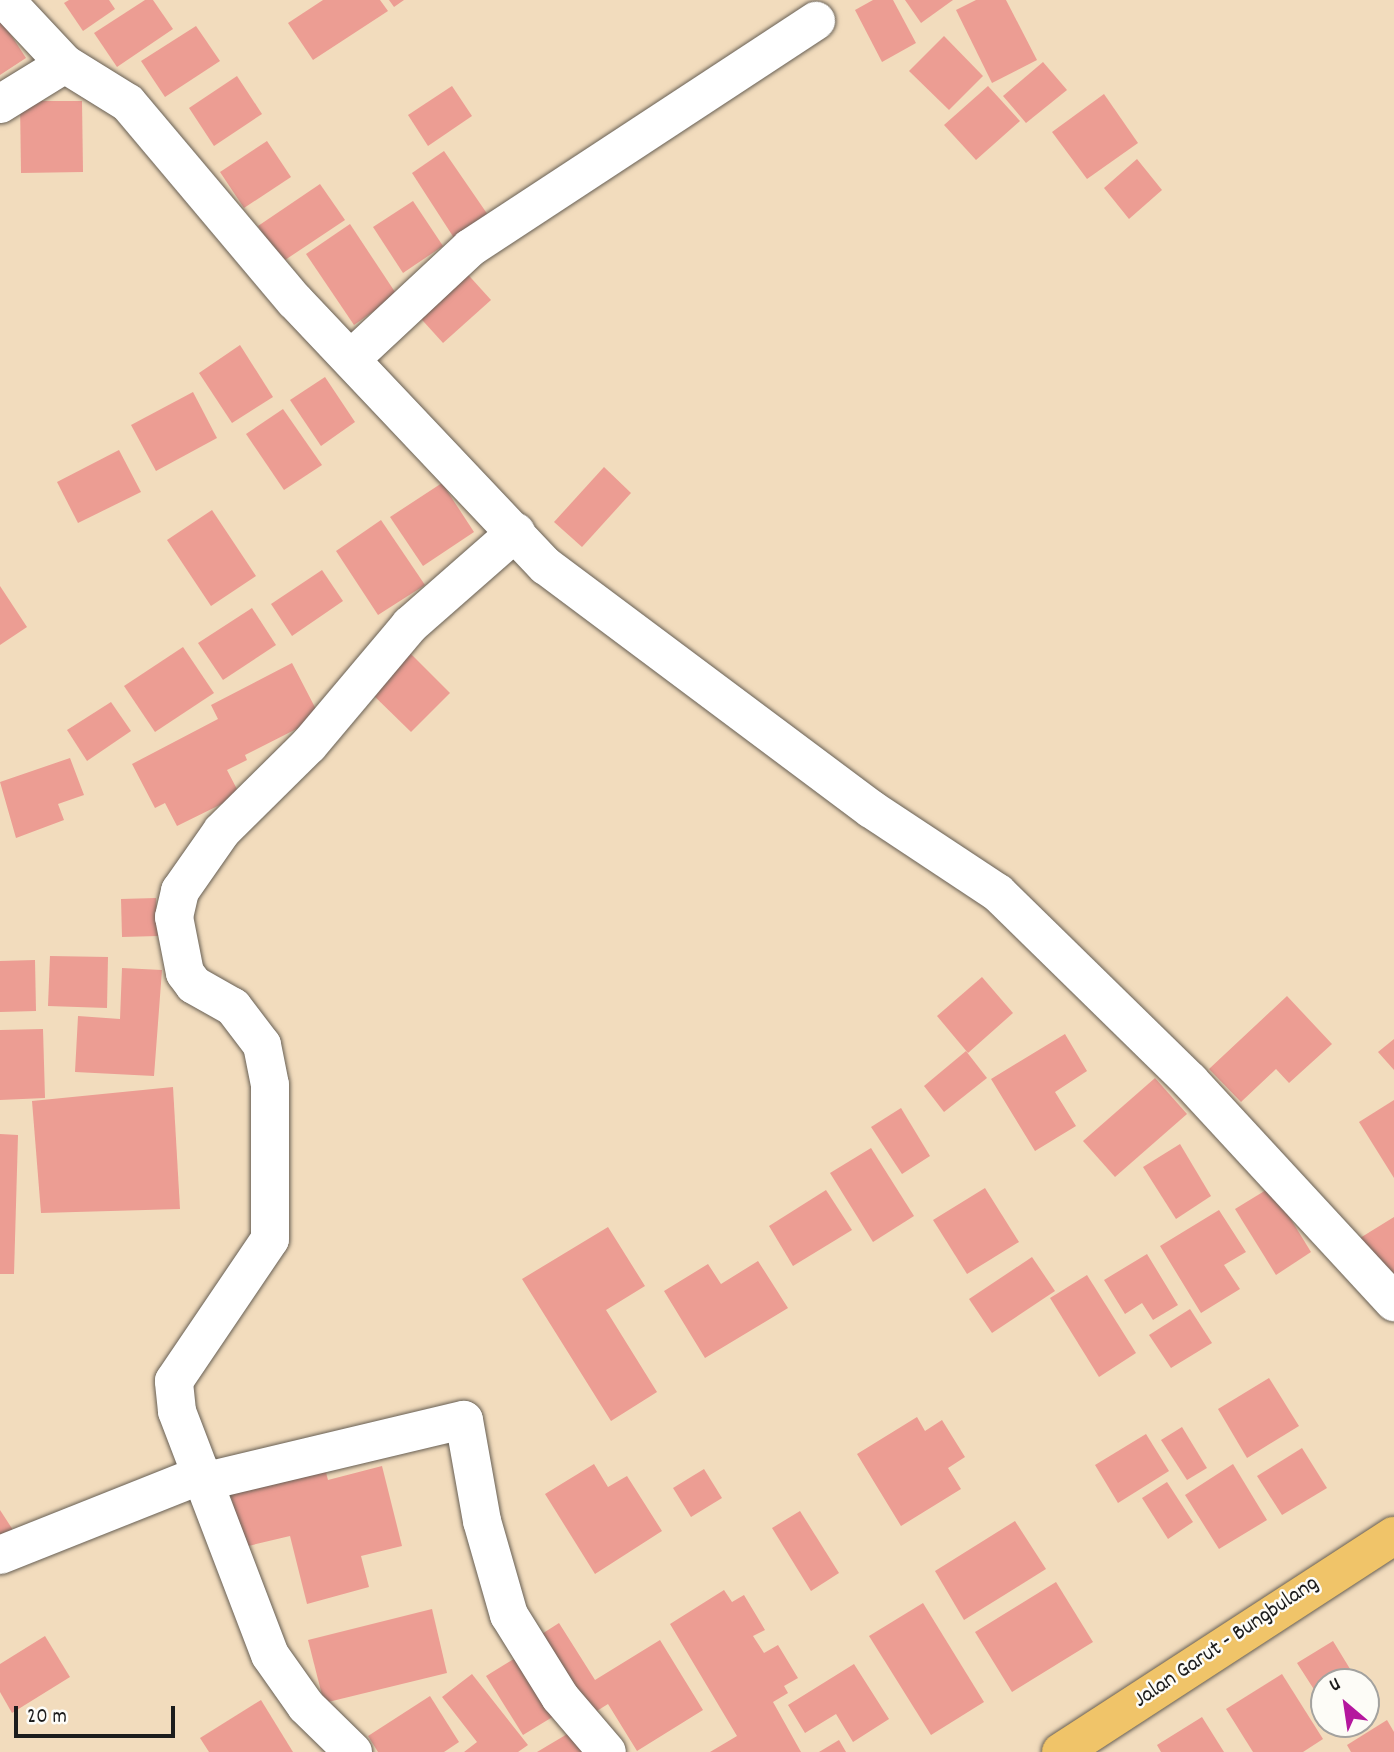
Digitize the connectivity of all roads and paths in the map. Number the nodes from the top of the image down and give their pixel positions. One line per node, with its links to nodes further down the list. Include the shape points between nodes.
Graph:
1 (5, 0): 3 (street)
2 (816, 21): 5 (street, via 470,248)
3 (65, 64): 4 (street); 5 (street, via 128,103 295,301)
4 (0, 104)
5 (351, 359): 6 (street)
6 (516, 532): 7 (street, via 546,566 872,809 998,893 1190,1081); 8 (street, via 410,625 309,745 222,831 180,891 174,917 185,973 194,985 233,1007 262,1045 270,1085 271,1239 174,1381 177,1411)
7 (1394, 1302)
8 (206, 1478): 10 (street); 11 (street, via 270,1655 306,1706); 12 (street, via 464,1419 482,1521 509,1615 560,1697)
9 (1394, 1536): 13 (main road, Jalan Garut - Bungbulang)
10 (0, 1555)
11 (353, 1752)
12 (607, 1752)
13 (1061, 1752)

